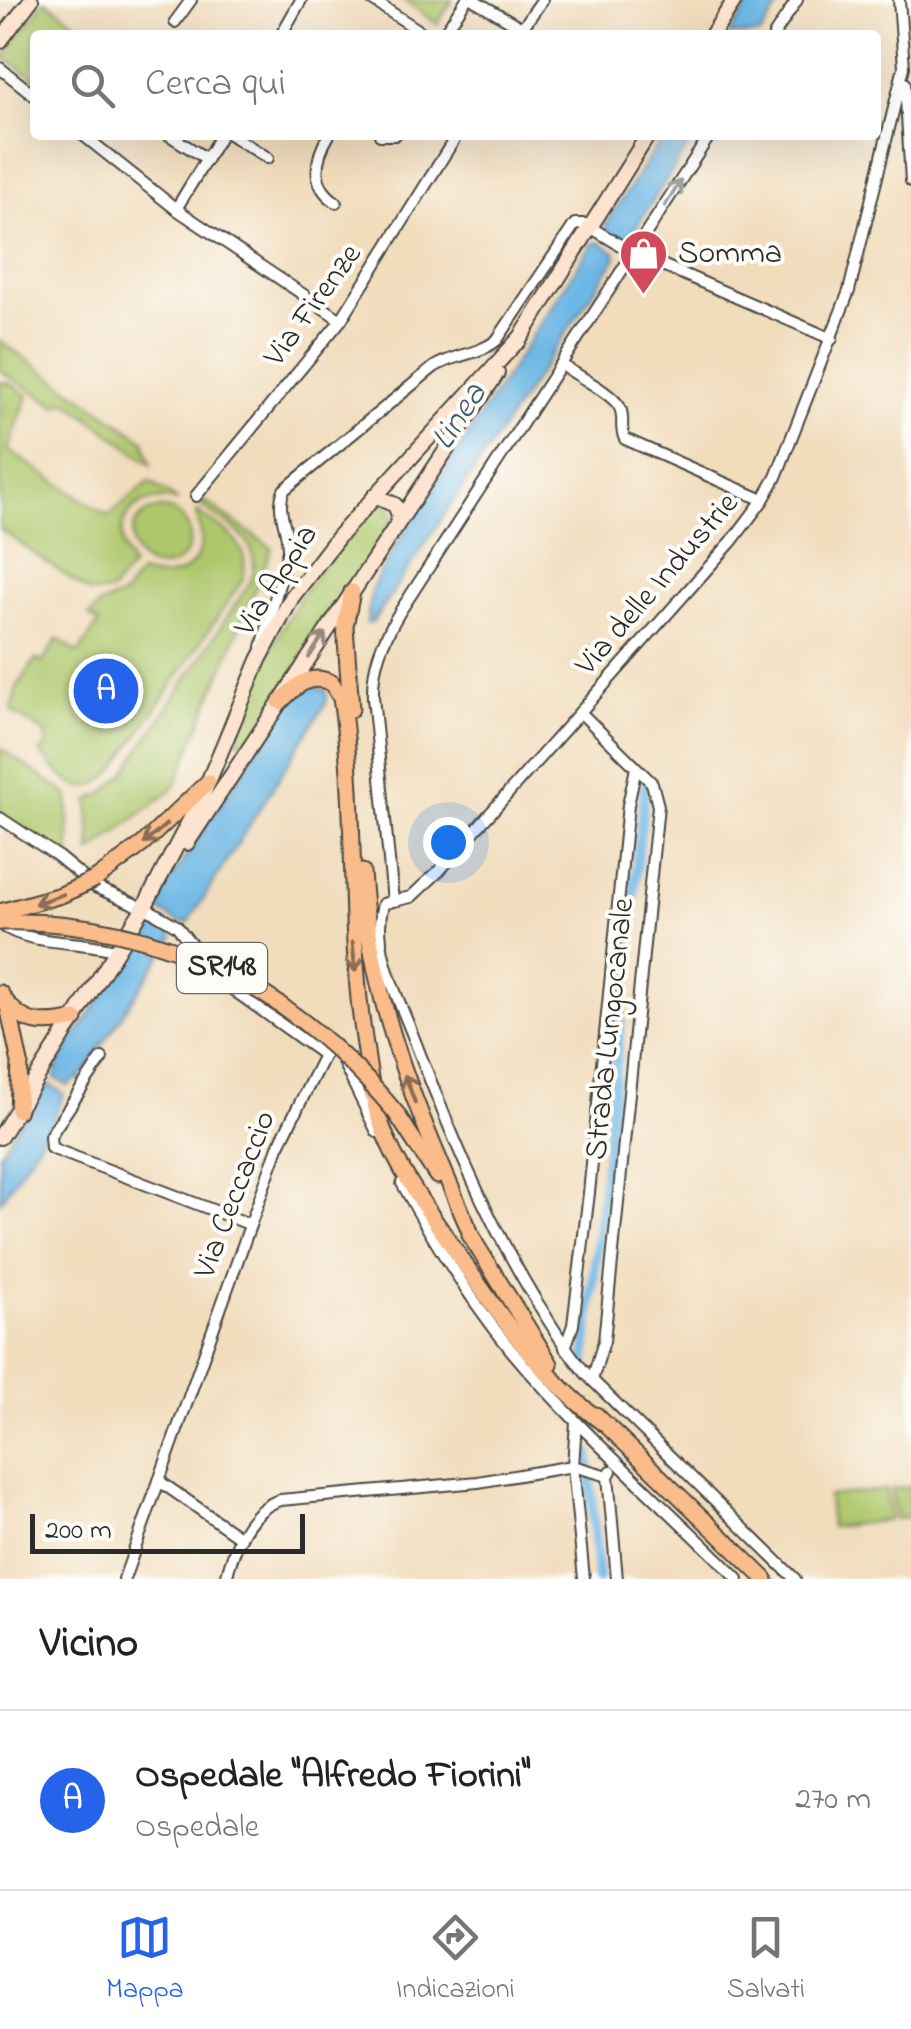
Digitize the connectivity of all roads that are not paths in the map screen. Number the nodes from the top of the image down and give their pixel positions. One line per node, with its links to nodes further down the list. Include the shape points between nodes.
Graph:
1 (30, 0): 19 (main road)
2 (191, 0): 11 (street)
3 (301, 0): 12 (street)
4 (372, 0): 10 (street)
5 (470, 0): 14 (street); 15 (street)
6 (542, 0): 16 (street)
7 (735, 0): 17 (main road)
8 (797, 0): 18 (street)
9 (900, 0): 20 (street, Via delle Industrie)
10 (392, 5): 13 (street)
11 (175, 22)
12 (284, 30)
13 (420, 30)
14 (448, 30)
15 (514, 30)
16 (519, 30)
17 (715, 30)
18 (777, 30)
19 (0, 41)
20 (904, 67): 33 (street); 40 (street, Via delle Industrie, via 858,260)
21 (0, 68): 22 (street)
22 (30, 92)
23 (89, 140): 35 (street)
24 (176, 140): 32 (street)
25 (218, 140): 32 (street)
26 (238, 140): 31 (street)
27 (327, 140): 34 (street, via 316,166 322,188)
28 (453, 140): 38 (street, Via Firenze)
29 (645, 140): 36 (main road, Via Appia)
30 (707, 140): 37 (street, one-way to 30)
31 (268, 158)
32 (207, 159): 35 (street)
33 (911, 182)
34 (336, 202)
35 (176, 209): 38 (street)
36 (592, 228): 37 (street); 39 (main road, Via Appia); 46 (street, via 577,223 569,229 497,340 434,368 286,488 280,507 288,547)
37 (633, 251): 40 (street); 41 (street)
38 (341, 320): 42 (street, Via Firenze)
39 (522, 336): 43 (main road, Via Appia); 45 (main road, Via Appia)
40 (832, 338): 44 (street, Via delle Industrie)
41 (562, 366): 44 (street, via 615,402 625,440); 57 (street, via 404,604 378,654 373,689)
42 (196, 496)
43 (374, 496): 45 (main road, via 395,504); 48 (main road, Via Appia)
44 (764, 500): 51 (street, Via delle Industrie)
45 (396, 525): 47 (main road, Via Appia)
46 (277, 584): 48 (street); 49 (street)
47 (352, 592): 50 (main road, Via Appia, one-way to 47); 69 (main road, one-way to 47, via 401,1064 371,962 344,631)
48 (292, 597): 49 (main road, Via Appia)
49 (259, 660): 52 (main road, Via Appia)
50 (280, 702): 53 (main road, Via Appia); 73 (main road, one-way to 73, via 316,678 336,687 343,712 352,939 381,1125 422,1201 501,1317 553,1380)
51 (580, 712): 54 (street, Strada Lungocanale); 57 (street, Via delle Industrie, via 434,877 408,899)
52 (228, 733): 53 (main road, via 236,748); 55 (main road, Via Appia)
53 (250, 749): 58 (main road, Via Appia)
54 (636, 768): 70 (street); 71 (street, Strada Lungocanale, via 654,786 658,806 604,1341)
55 (208, 782): 58 (main road, Via Appia); 59 (main road, one-way to 59, bridge, via 96,879)
56 (0, 818): 58 (street, via 95,886)
57 (388, 902): 70 (street, via 382,932 395,994 453,1141 503,1246)
58 (148, 907): 61 (main road, Via Appia); 64 (street, via 182,930 218,979)
59 (0, 912)
60 (0, 923): 61 (street, via 23,935); 69 (main road, SR148, bridge, via 127,936 226,970 280,1003 358,1070 396,1114)
61 (117, 951): 63 (main road, Via Appia)
62 (4, 999): 63 (main road, via 25,1021); 66 (main road, via 20,1064)
63 (75, 1019): 66 (main road, Via Appia)
64 (324, 1055): 68 (street, Via Ceccaccio, via 283,1135); 72 (street, via 346,1066 464,1288)
65 (102, 1058): 68 (street, via 50,1136 51,1148)
66 (18, 1110): 67 (main road, Via Appia)
67 (0, 1137)
68 (249, 1224): 77 (street, Via Ceccaccio)
69 (475, 1243): 73 (main road, SR148, via 547,1360)
70 (565, 1348): 71 (street)
71 (592, 1380): 85 (street)
72 (576, 1422): 74 (street); 75 (street)
73 (602, 1422): 84 (main road, SR148)
74 (618, 1462): 76 (street); 83 (street)
75 (573, 1466): 76 (street); 78 (street, via 280,1500 263,1508); 81 (street)
76 (608, 1476): 82 (street)
77 (158, 1481): 78 (street); 79 (street, Via Ceccaccio)
78 (241, 1538): 80 (street)
79 (124, 1579)
80 (226, 1579)
81 (584, 1579)
82 (617, 1579)
83 (738, 1579)
84 (765, 1579)
85 (795, 1579)

